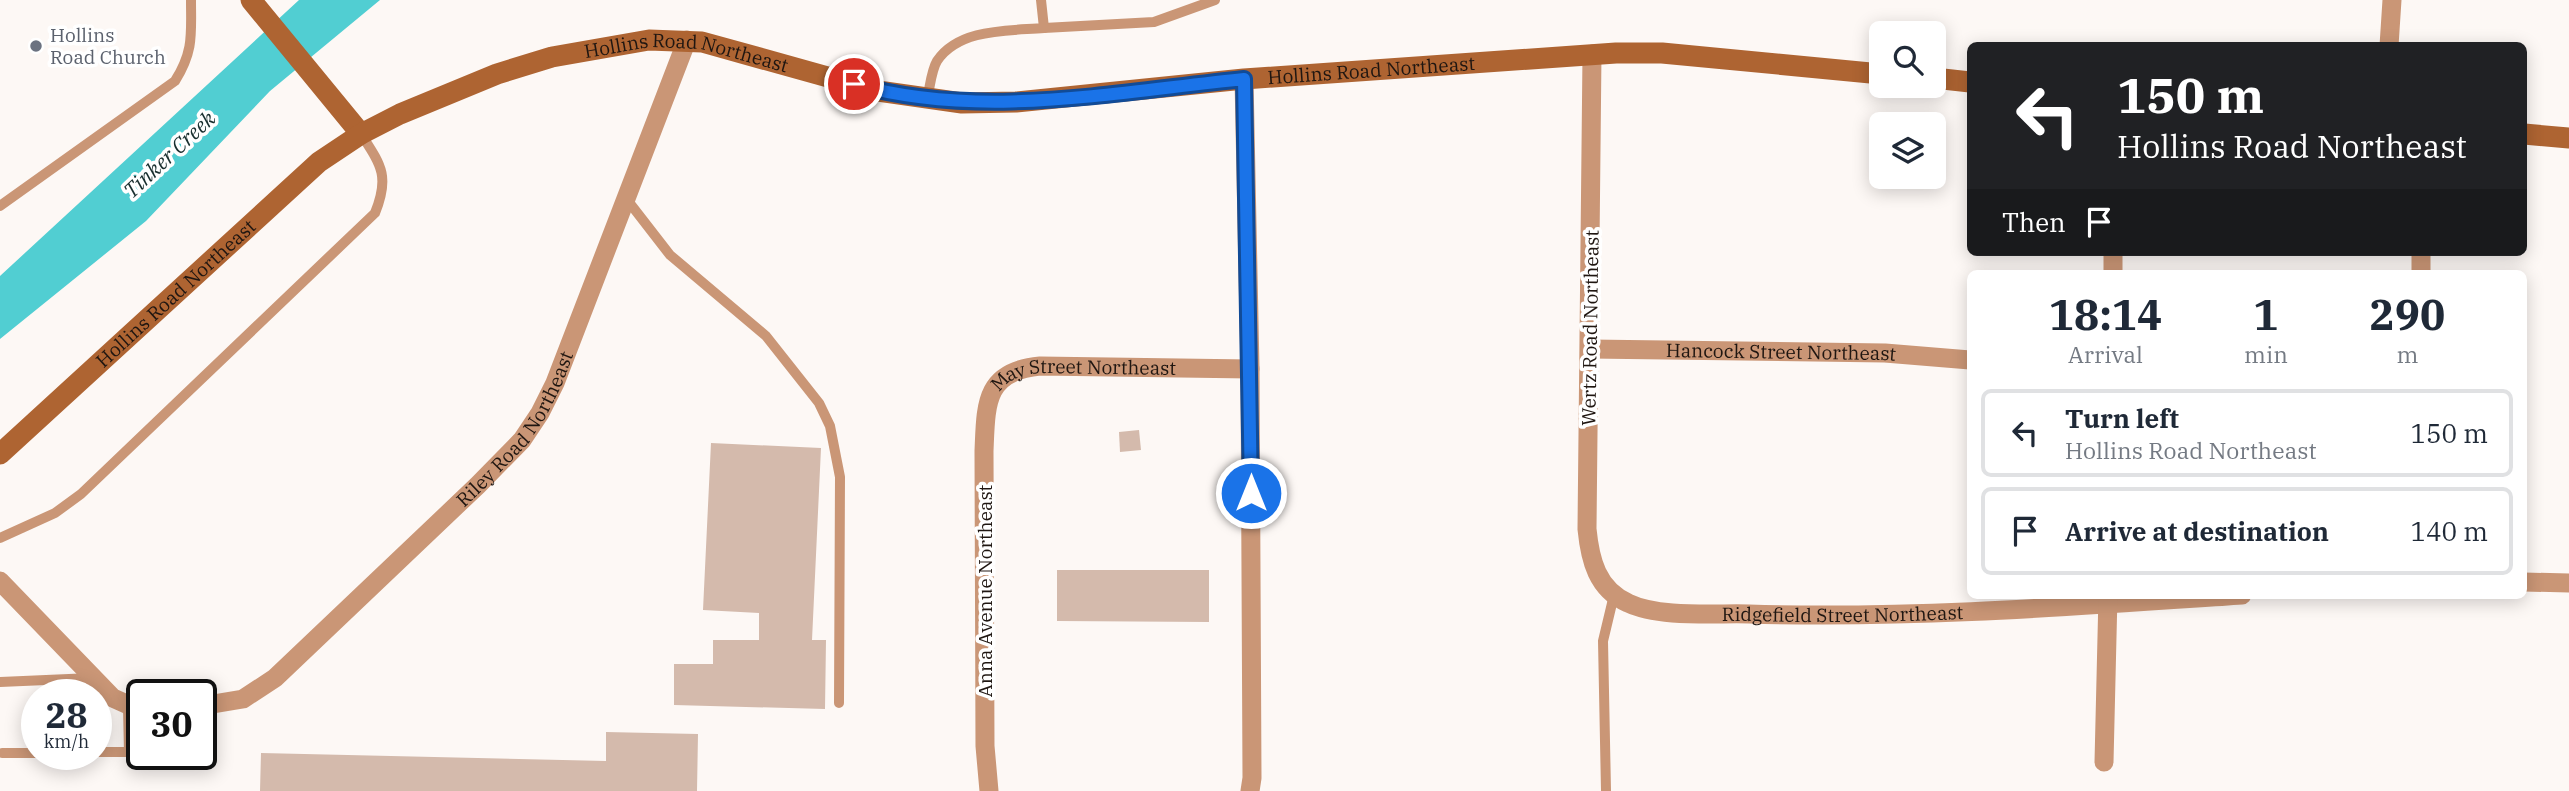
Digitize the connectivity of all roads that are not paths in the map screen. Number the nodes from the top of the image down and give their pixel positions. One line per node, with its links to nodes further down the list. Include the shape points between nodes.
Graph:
1 (191, 0): 19 (lane, via 188,61 175,80)
2 (1041, 0): 6 (lane)
3 (1215, 0): 6 (lane, via 1154,22)
4 (2392, 0): 8 (street)
5 (257, 6): 15 (main road)
6 (1044, 28): 14 (lane, via 988,33 952,44 935,63)
7 (687, 40): 14 (main road, Hollins Road Northeast, via 742,50 878,91); 15 (main road, Hollins Road Northeast, via 612,44 552,57 446,93); 18 (street, Riley Road Northeast)
8 (2389, 42)
9 (1592, 54): 10 (main road, Hollins Road Northeast, via 1662,53); 11 (main road, Hollins Road Northeast); 20 (street, Wertz Road Northeast)
10 (1869, 73)
11 (1244, 79): 14 (main road, Hollins Road Northeast, via 1016,102); 22 (street)
12 (1946, 79): 13 (main road)
13 (1967, 82)
14 (927, 100)
15 (361, 134): 23 (main road, Hollins Road Northeast, via 283,192); 25 (lane, via 384,178 375,213 81,494 55,513)
16 (2527, 134): 17 (main road)
17 (2569, 138)
18 (625, 197): 34 (lane, via 670,255 766,336 819,403 830,426 840,477); 36 (street, Riley Road Northeast, via 555,383 522,440 275,678 243,699)
19 (0, 206)
20 (1590, 349): 21 (street, Hancock Street Northeast, via 1885,353); 29 (street, Wertz Road Northeast, via 1589,552 1594,568)
21 (1967, 360)
22 (1250, 369): 24 (street, May Street Northeast, via 1040,366 1014,370 1000,380 986,404); 41 (street)
23 (0, 454)
24 (984, 459): 40 (street, Anna Avenue Northeast)
25 (0, 538)
26 (0, 582): 32 (street)
27 (2527, 582): 28 (street)
28 (2569, 583)
29 (1614, 595): 31 (street, Ridgefield Street Northeast, via 1645,609 1779,615 1924,615); 42 (lane, via 1602,641)
30 (2135, 599): 31 (street, Ridgefield Street Northeast)
31 (2108, 600): 39 (street)
32 (93, 678): 33 (lane); 35 (street)
33 (0, 682)
34 (839, 703)
35 (126, 704)
36 (217, 704)
37 (1, 752): 38 (lane)
38 (21, 753)
39 (2104, 762)
40 (989, 791)
41 (1250, 791)
42 (1606, 791)

